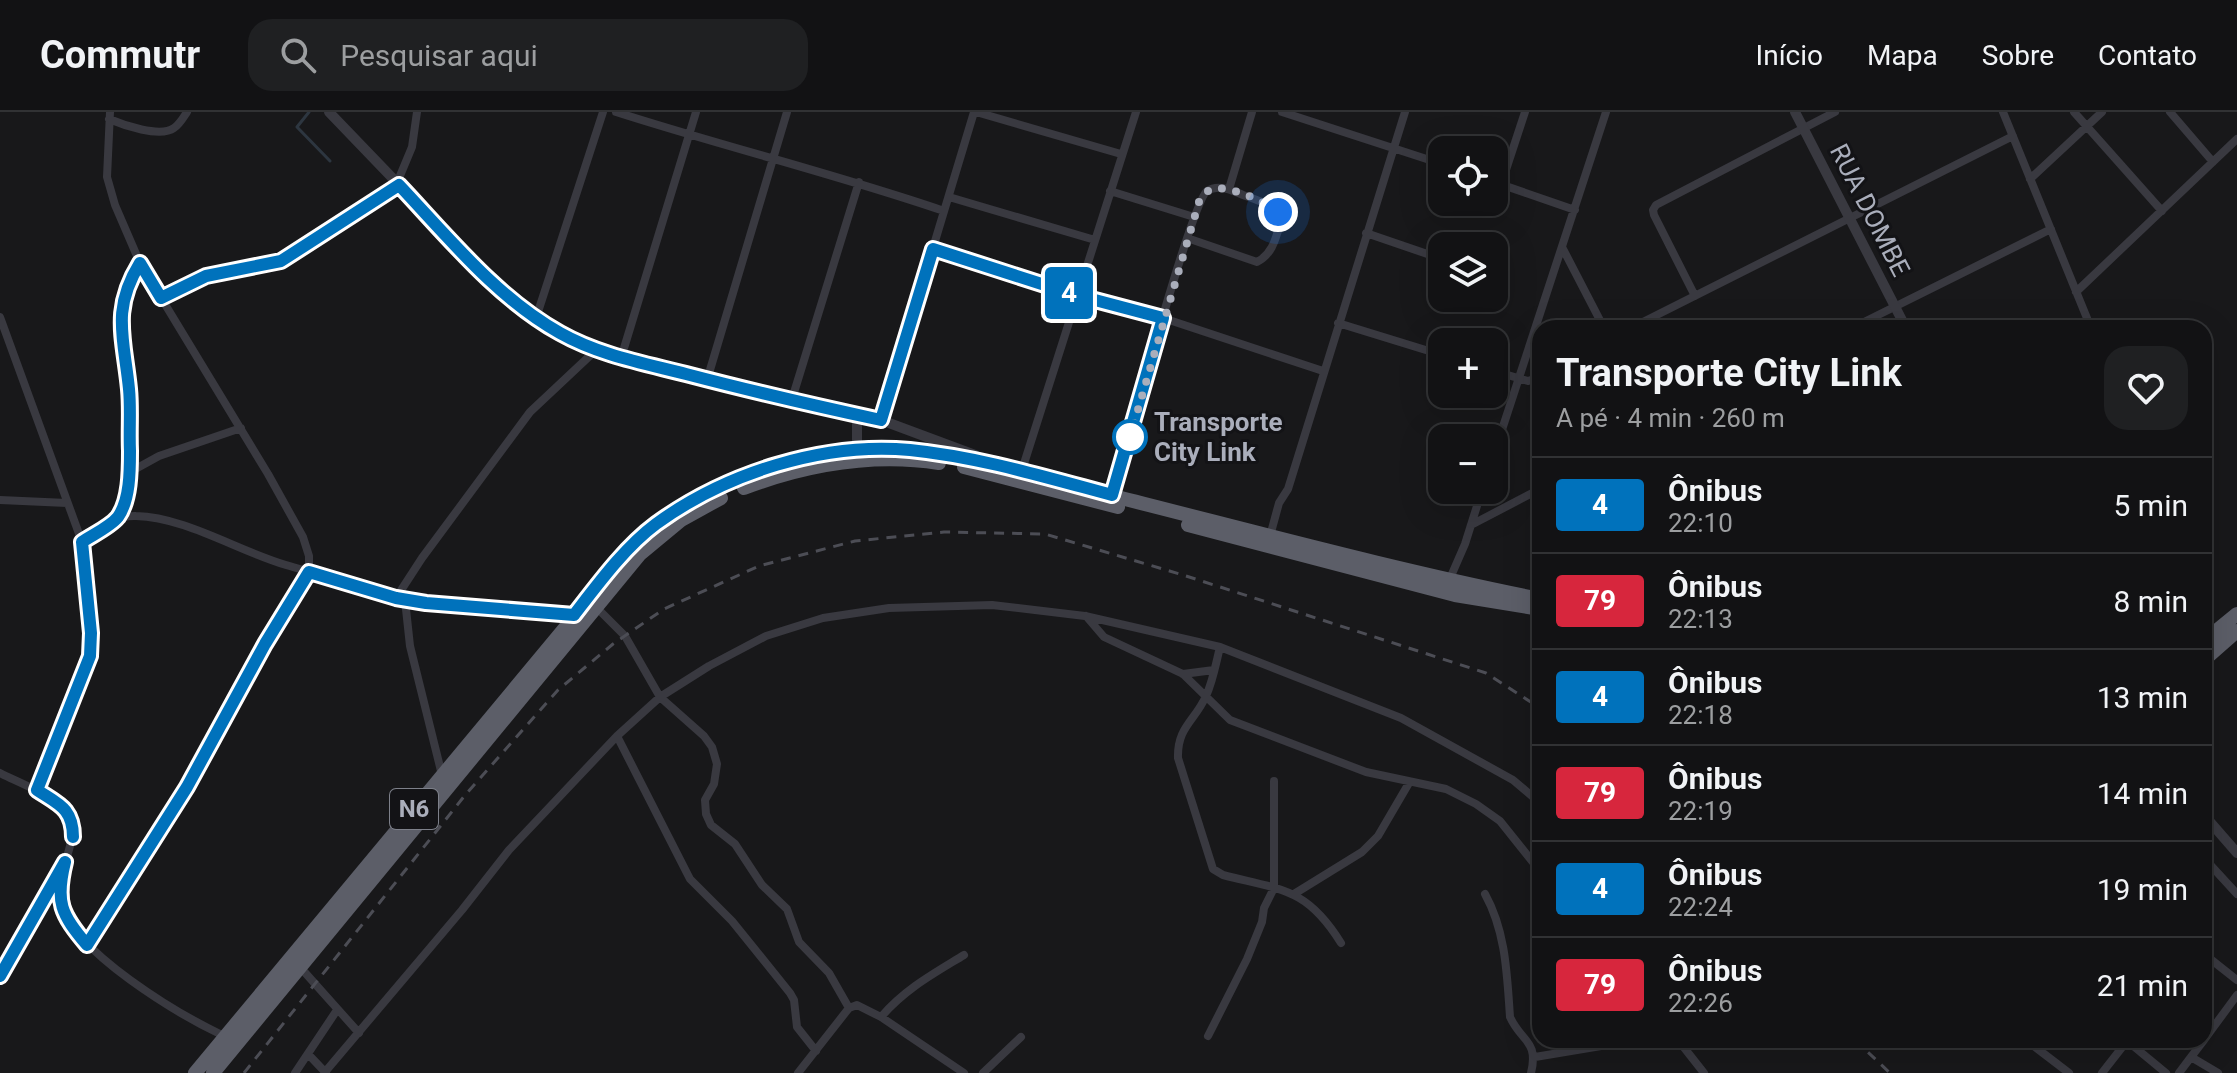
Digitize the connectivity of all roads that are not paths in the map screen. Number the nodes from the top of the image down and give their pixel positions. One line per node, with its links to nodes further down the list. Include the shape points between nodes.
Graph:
1 (187, 112): 21 (street, via 166,131 142,129)
2 (329, 112): 35 (street)
3 (417, 112): 35 (street, via 412,147)
4 (603, 112): 59 (street)
5 (616, 112): 24 (street)
6 (696, 112): 24 (street)
7 (787, 112): 30 (street)
8 (975, 112): 28 (street); 39 (street)
9 (1136, 112): 28 (street)
10 (1252, 112): 37 (street)
11 (1282, 112): 27 (street)
12 (1405, 112): 27 (street)
13 (1525, 112): 29 (street)
14 (1606, 112): 40 (street)
15 (1795, 112): 23 (street, RUA DOMBE)
16 (1835, 112): 23 (street)
17 (2003, 112): 25 (street)
18 (2074, 112): 22 (street)
19 (2102, 112): 22 (street)
20 (2170, 112): 32 (street)
21 (109, 115): 52 (street, via 107,177)
22 (2087, 126): 33 (street); 42 (street)
23 (1803, 128): 44 (street, RUA DOMBE); 55 (street, via 1656,205 1654,215)
24 (689, 135): 30 (street); 71 (street)
25 (2013, 136): 33 (street); 44 (street)
26 (2237, 139): 32 (street)
27 (1394, 147): 31 (street); 46 (street)
28 (1121, 154): 38 (street)
29 (1508, 157)
30 (773, 158): 34 (street); 75 (street)
31 (1428, 159)
32 (2213, 162): 42 (street)
33 (2030, 179): 45 (street)
34 (859, 182): 41 (street); 77 (street)
35 (398, 184): 56 (street, via 281,261 206,276); 59 (street)
36 (1508, 187): 40 (street)
37 (1229, 189): 43 (street, via 1207,191); 47 (street, via 1278,212 1281,221 1265,258 1247,260)
38 (1110, 191): 43 (street); 48 (street)
39 (949, 197): 41 (street); 48 (street)
40 (1575, 210): 49 (street)
41 (944, 211): 50 (street)
42 (2162, 211): 53 (street)
43 (1194, 217): 47 (street)
44 (1850, 217): 55 (street); 57 (street, RUA DOMBE)
45 (2051, 229): 53 (street); 57 (street)
46 (1366, 233): 51 (street); 67 (street)
47 (1187, 238): 60 (street)
48 (1095, 240): 54 (street)
49 (1562, 247): 61 (street); 62 (street)
50 (933, 249): 54 (street); 79 (street)
51 (1428, 254)
52 (140, 263): 56 (street); 84 (street, via 121,308 131,411)
53 (2076, 292): 66 (street)
54 (1076, 295): 60 (street); 85 (street)
55 (1695, 296): 63 (street)
56 (161, 298): 81 (street)
57 (1895, 306): 64 (street); 65 (street, RUA DOMBE)
58 (0, 317): 89 (street)
59 (536, 318): 69 (street)
60 (1163, 318): 72 (street); 87 (street)
61 (1538, 320)
62 (1600, 320)
63 (1647, 320)
64 (1868, 320)
65 (1902, 320)
66 (2088, 320)
67 (1338, 323): 70 (street); 72 (street)
68 (1532, 338): 74 (street)
69 (596, 350): 71 (street); 98 (street, via 530,412 422,558)
70 (1428, 351)
71 (621, 358): 75 (street)
72 (1323, 371): 93 (street)
73 (1508, 375): 74 (street)
74 (1519, 378): 76 (street); 80 (street)
75 (707, 380): 77 (street)
76 (1532, 380)
77 (792, 399): 78 (street)
78 (857, 415): 79 (street); 82 (street)
79 (881, 420): 83 (street)
80 (1504, 424)
81 (241, 428): 84 (street, via 159,456); 95 (street, via 303,537)
82 (857, 450): 83 (highway, N6, via 908,450); 102 (highway, N6, via 775,466 676,511 634,545)
83 (991, 462): 85 (highway, N6)
84 (130, 472): 91 (street)
85 (1020, 476): 87 (highway, N6); 96 (highway, N6); 99 (highway, N6, via 933,462 879,460 780,475 712,502 662,533)
86 (1532, 493): 92 (street)
87 (1112, 495): 93 (highway, N6)
88 (0, 500): 89 (street)
89 (67, 503): 94 (street)
90 (1478, 504): 92 (street)
91 (117, 518): 94 (street); 95 (street, via 157,518)
92 (1471, 525): 96 (street)
93 (1270, 536): 96 (highway, N6)
94 (82, 542): 117 (street, via 90,656)
95 (309, 572): 98 (street); 129 (street, via 187,787)
96 (1446, 586): 97 (highway, N6); 100 (highway, N6)
97 (1532, 598)
98 (401, 599): 102 (street); 114 (street)
99 (595, 606): 110 (street, via 625,636); 132 (highway, N6)
100 (1532, 607)
101 (2237, 614): 105 (highway)
102 (574, 615): 114 (highway, N6)
103 (1085, 616): 106 (street); 109 (street, via 1104,637); 110 (street, via 992,605 889,608 823,618 766,636)
104 (2237, 631): 107 (highway)
105 (2212, 635)
106 (1220, 647): 108 (street); 118 (street, via 1401,718 1513,780)
107 (2212, 653)
108 (1214, 670): 109 (street); 111 (street)
109 (1183, 674): 111 (street)
110 (660, 697): 112 (street); 136 (street, via 712,747 717,764 705,800 711,825 735,844 762,885 783,903 799,942 829,973)
111 (1206, 698): 116 (street, via 1230,720); 124 (street, via 1179,738 1178,758 1213,869)
112 (617, 736): 140 (street, via 509,850); 150 (street, via 690,879 790,993 797,1027)
113 (0, 773): 117 (street)
114 (442, 775): 141 (highway, N6)
115 (1274, 781): 124 (street)
116 (1409, 783): 121 (street, via 1446,789 1476,804 1500,821); 125 (street, via 1378,836 1362,852)
117 (37, 790): 122 (street, via 66,809 73,821)
118 (1532, 796)
119 (2212, 826): 120 (street)
120 (2237, 853)
121 (1532, 861)
122 (65, 862): 129 (street, via 61,904); 133 (street)
123 (2212, 867): 127 (street)
124 (1274, 888): 125 (street); 142 (street, via 1247,959)
125 (1294, 894): 128 (street, via 1315,907)
126 (1485, 894): 152 (street, via 1505,954 1510,1017)
127 (2237, 894)
128 (1341, 943)
129 (87, 945): 141 (street, via 187,1019)
130 (964, 955): 138 (street, via 916,983)
131 (2212, 960): 134 (street)
132 (300, 967): 137 (street); 156 (highway, N6)
133 (0, 976)
134 (2237, 980)
135 (2237, 995): 139 (street)
136 (849, 1008): 138 (street, via 862,1006); 150 (street)
137 (337, 1010): 140 (street); 151 (street)
138 (881, 1017): 159 (street)
139 (2212, 1029)
140 (359, 1033): 154 (street)
141 (224, 1036): 155 (highway, N6)
142 (1208, 1036)
143 (1021, 1037): 160 (street)
144 (1589, 1048): 152 (street)
145 (1684, 1048): 162 (street)
146 (2036, 1048): 163 (street)
147 (2121, 1048): 164 (street)
148 (2135, 1048): 165 (street)
149 (2198, 1048): 153 (street)
150 (816, 1051): 158 (street)
151 (308, 1054): 154 (street); 157 (street)
152 (1535, 1057): 161 (street)
153 (2191, 1057): 166 (street); 167 (street)
154 (326, 1072)
155 (195, 1073)
156 (213, 1073)
157 (295, 1073)
158 (798, 1073)
159 (964, 1073)
160 (983, 1073)
161 (1531, 1073)
162 (1704, 1073)
163 (2069, 1073)
164 (2102, 1073)
165 (2166, 1073)
166 (2179, 1073)
167 (2218, 1073)

